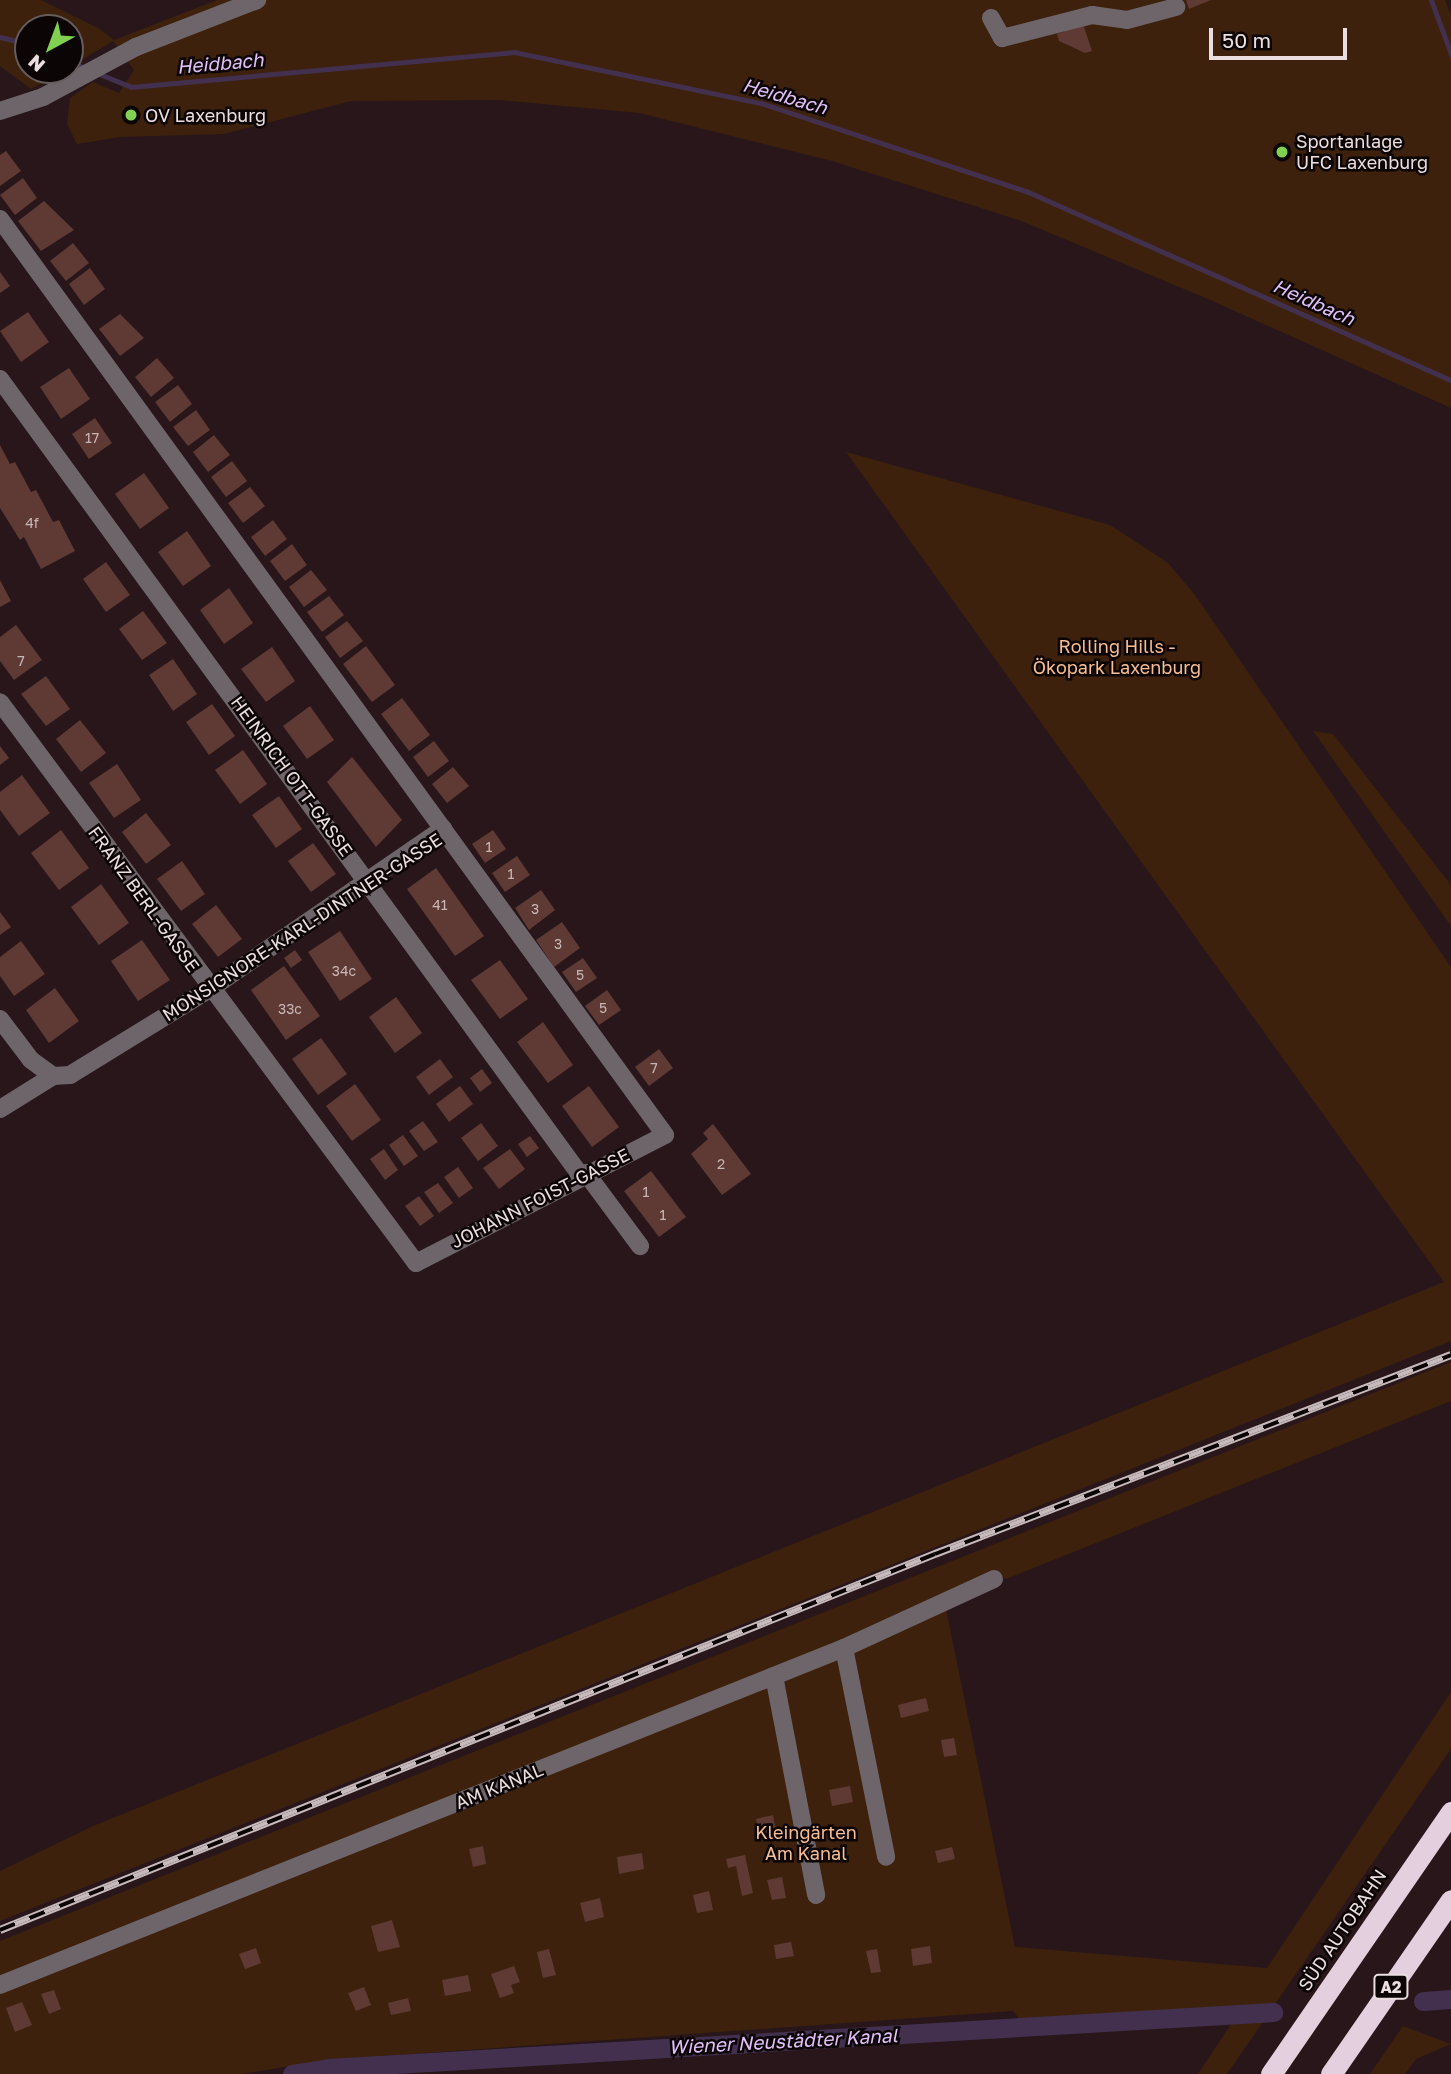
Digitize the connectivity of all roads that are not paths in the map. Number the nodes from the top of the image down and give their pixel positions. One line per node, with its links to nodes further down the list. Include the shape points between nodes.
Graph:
1 (257, 0): 4 (street, via 107,60 43,97)
2 (1176, 7): 3 (street, via 1128,20 1092,15 1002,38)
3 (991, 18)
4 (0, 111)
5 (0, 219): 8 (street)
6 (1, 382): 9 (street, HEINRICH OTT-GASSE)
7 (0, 702): 10 (street, FRANZ BERL-GASSE)
8 (443, 829): 9 (street, MONSIGNORE-KARL-DINTNER-GASSE); 14 (street, MONSIGNORE-KARL-DINTNER-GASSE)
9 (369, 880): 10 (street, MONSIGNORE-KARL-DINTNER-GASSE); 15 (street, HEINRICH OTT-GASSE)
10 (210, 989): 12 (street, MONSIGNORE-KARL-DINTNER-GASSE, via 70,1075); 17 (street, FRANZ BERL-GASSE)
11 (0, 1019): 12 (street, via 31,1060)
12 (53, 1076): 13 (street, MONSIGNORE-KARL-DINTNER-GASSE)
13 (0, 1109)
14 (665, 1135): 15 (street, JOHANN FOIST-GASSE)
15 (584, 1174): 16 (street, HEINRICH OTT-GASSE); 17 (street, JOHANN FOIST-GASSE)
16 (640, 1246)
17 (416, 1263)
18 (994, 1579): 19 (street, AM KANAL)
19 (844, 1648): 20 (street, AM KANAL); 22 (street)
20 (774, 1676): 23 (street); 25 (street, AM KANAL)
21 (1451, 1812): 26 (highway, SÜD AUTOBAHN)
22 (886, 1857)
23 (816, 1895)
24 (1451, 1900): 27 (highway, A2)
25 (0, 1985)
26 (1271, 2074)
27 (1331, 2074)

